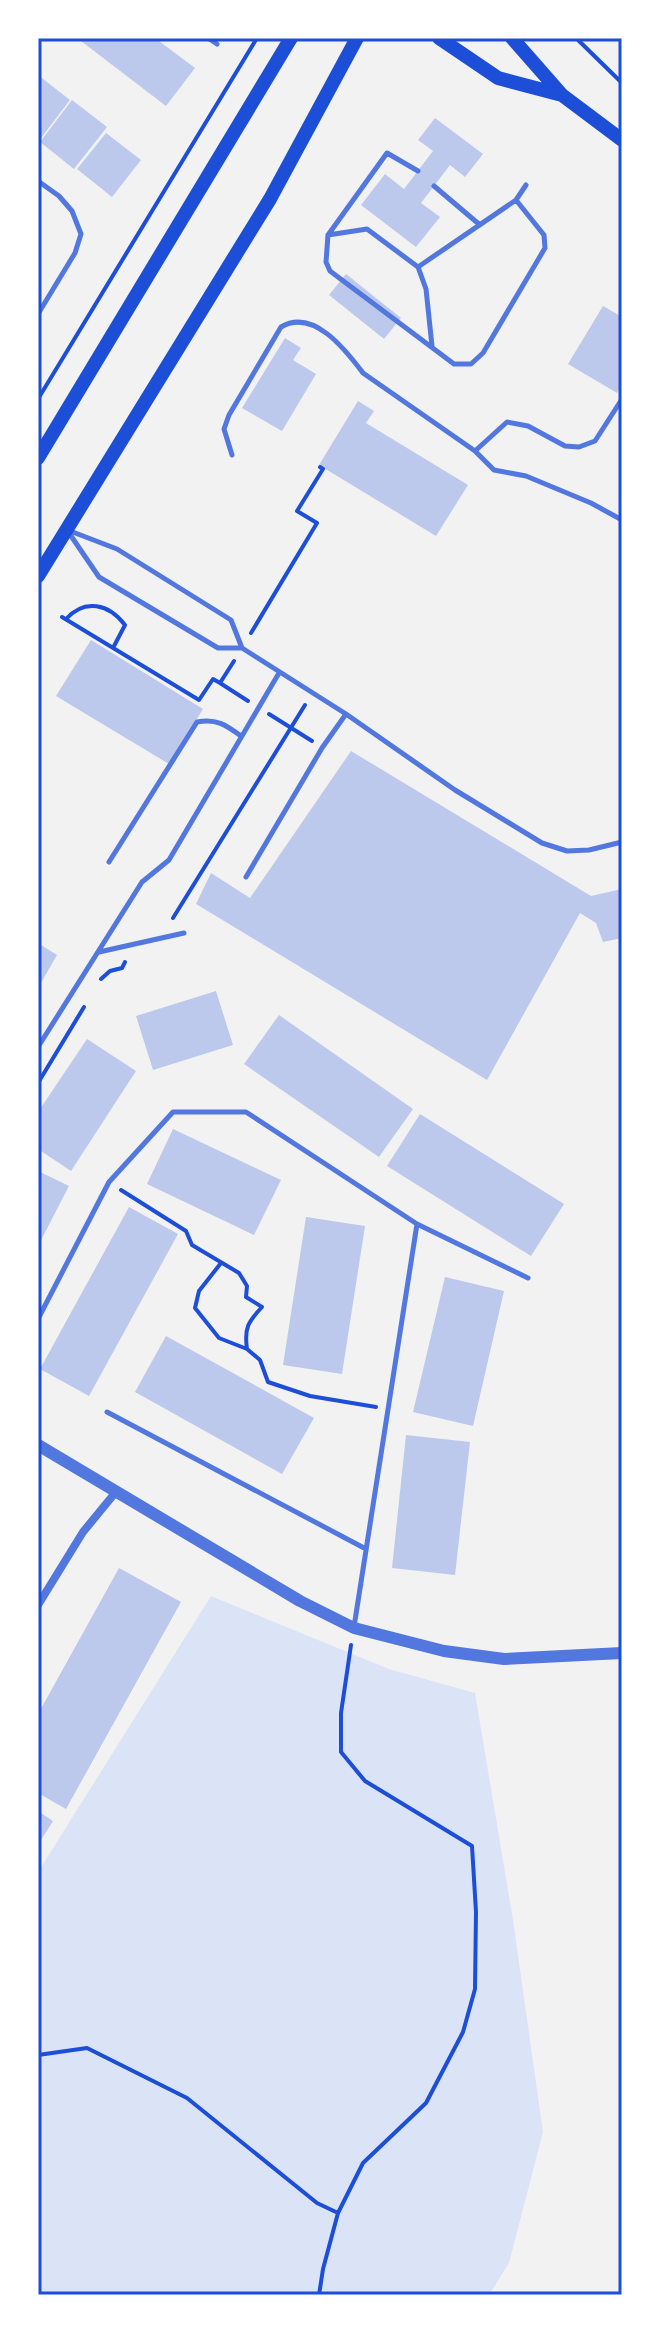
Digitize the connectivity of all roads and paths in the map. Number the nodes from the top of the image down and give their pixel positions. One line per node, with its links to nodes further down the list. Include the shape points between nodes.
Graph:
1 (208, 38): 9 (lane)
2 (257, 38): 24 (path)
3 (282, 38): 10 (main road)
4 (291, 38): 10 (main road)
5 (357, 38): 31 (main road, via 270,199)
6 (439, 38): 12 (main road, via 498,78)
7 (513, 38): 12 (main road)
8 (576, 38): 11 (path)
9 (217, 44)
10 (278, 60): 28 (main road)
11 (622, 83)
12 (562, 95): 13 (main road)
13 (622, 140)
14 (418, 171): 20 (lane, via 387,153)
15 (38, 181): 22 (lane, via 72,211 81,234)
16 (526, 185): 18 (lane)
17 (434, 186): 19 (lane)
18 (516, 200): 19 (lane); 23 (lane, via 544,235 545,248 483,353 471,364 454,364)
19 (480, 225): 21 (lane)
20 (328, 235): 21 (lane, via 367,229); 23 (lane, via 330,271)
21 (418, 267): 23 (lane, via 426,289)
22 (38, 314)
23 (432, 347)
24 (38, 399)
25 (622, 399): 26 (lane, via 595,441 579,447 507,422)
26 (475, 451): 27 (lane, via 363,373 350,355 302,320 281,327 229,415 224,429); 30 (lane, via 494,470 526,476)
27 (232, 455)
28 (38, 458)
29 (320, 467): 34 (path, via 297,511 317,523)
30 (622, 520)
31 (66, 529): 32 (main road); 34 (lane, via 117,549 231,620); 34 (lane, via 99,577 218,648)
32 (38, 576)
33 (113, 648): 33 (path, via 64,618 83,606 113,612 125,625); 36 (path, via 199,700 213,679)
34 (242, 648): 35 (lane); 36 (path)
35 (279, 673): 37 (lane); 38 (lane)
36 (220, 683): 38 (path)
37 (312, 693): 39 (lane); 40 (path)
38 (259, 708): 40 (path); 41 (lane)
39 (346, 714): 42 (lane); 43 (lane, via 542,843 567,851)
40 (291, 728): 42 (path); 46 (path, via 175,918)
41 (241, 736): 44 (lane, via 220,721 197,722); 49 (lane, via 169,860 142,882)
42 (322, 748): 45 (lane)
43 (622, 842)
44 (109, 862)
45 (246, 877)
46 (162, 921)
47 (184, 933): 48 (lane)
48 (137, 944): 49 (lane); 50 (path, via 122,968)
49 (97, 952): 52 (lane)
50 (101, 979)
51 (85, 1005): 53 (path)
52 (38, 1047)
53 (38, 1083)
54 (109, 1182): 55 (lane, via 173,1112 246,1112); 56 (path, via 186,1231 192,1245); 58 (lane)
55 (417, 1224): 57 (lane); 60 (lane)
56 (221, 1262): 59 (path, via 239,1273 247,1286 246,1297 262,1307 248,1322); 59 (path, via 199,1291 195,1308 219,1338)
57 (528, 1278)
58 (38, 1319)
59 (247, 1349): 60 (path, via 260,1360 268,1382 310,1396)
60 (388, 1409): 64 (lane)
61 (107, 1412): 64 (lane)
62 (38, 1445): 63 (street)
63 (115, 1493): 65 (street, via 83,1532); 66 (street)
64 (366, 1549): 66 (lane)
65 (38, 1605)
66 (354, 1628): 67 (street, via 444,1651 504,1659); 69 (path, via 341,1713 341,1752 365,1781 472,1846 475,1989 463,2032 426,2103 363,2163)
67 (622, 1653)
68 (38, 2055): 69 (path, via 87,2048 187,2098 317,2203)
69 (338, 2213): 70 (path)
70 (319, 2295)

